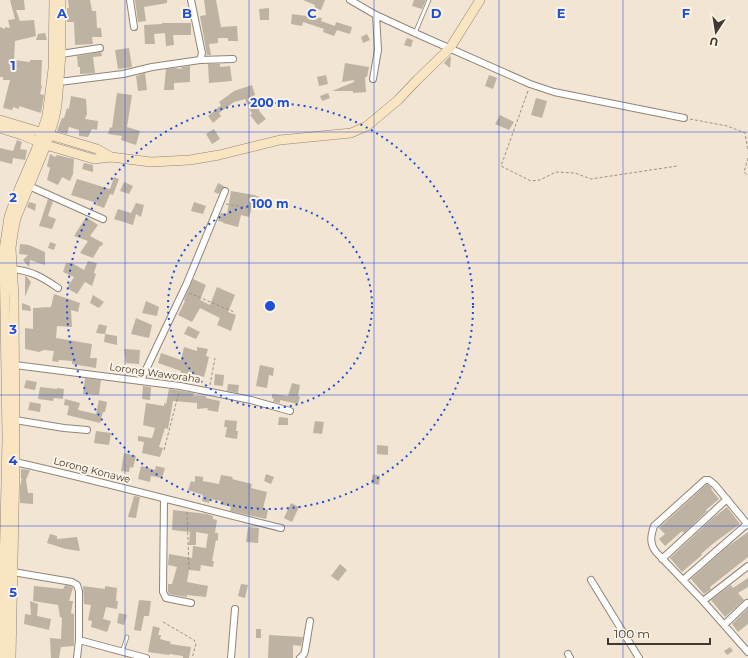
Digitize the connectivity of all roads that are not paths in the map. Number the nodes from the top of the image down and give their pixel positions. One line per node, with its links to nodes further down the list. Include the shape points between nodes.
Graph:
1 (54, 0): 21 (main road, via 53,69)
2 (61, 0): 13 (main road)
3 (130, 0): 9 (street)
4 (191, 0): 15 (street, via 202,53)
5 (350, 0): 8 (street)
6 (429, 0): 10 (lane)
7 (480, 0): 12 (main road)
8 (376, 15): 10 (street); 16 (street, via 378,50)
9 (134, 27)
10 (415, 33): 12 (street)
11 (100, 48): 13 (street)
12 (450, 48): 18 (street, via 554,92); 23 (main road, via 398,100 367,126 351,133 280,140 185,161 151,162)
13 (61, 54): 17 (main road)
14 (233, 59): 15 (street)
15 (200, 60): 17 (street)
16 (374, 79)
17 (59, 82): 21 (main road, via 57,105)
18 (684, 118)
19 (0, 120): 21 (main road)
20 (0, 128): 22 (main road)
21 (46, 134): 22 (main road); 23 (main road, via 97,149)
22 (42, 143): 23 (main road, via 94,159); 24 (main road); 31 (main road, via 17,194 6,233 4,250)
23 (111, 157)
24 (29, 186): 26 (street); 27 (main road, via 14,226)
25 (225, 191): 30 (street, via 184,290)
26 (103, 219)
27 (12, 269): 28 (street, via 37,274); 29 (main road)
28 (58, 288)
29 (15, 365): 30 (street, Lorong Waworaha); 31 (main road)
30 (141, 380): 32 (street, Lorong Waworaha, via 209,391)
31 (7, 401): 33 (main road); 55 (main road)
32 (290, 411)
33 (15, 420): 34 (street); 35 (main road)
34 (87, 430)
35 (15, 462): 36 (street, Lorong Konawe); 42 (main road)
36 (164, 499): 39 (street, Lorong Konawe); 46 (street, via 163,592 166,598)
37 (727, 499): 38 (street); 40 (street); 40 (street, via 709,480 703,480 654,526 651,543)
38 (748, 524): 44 (street)
39 (281, 528)
40 (662, 559): 44 (street)
41 (748, 566): 45 (street)
42 (13, 572): 52 (street, via 77,585 80,591); 56 (main road)
43 (591, 580): 61 (street)
44 (683, 580): 45 (street)
45 (703, 601): 50 (street)
46 (191, 603)
47 (747, 603): 50 (street)
48 (235, 608): 59 (street)
49 (310, 621): 60 (street, via 305,651)
50 (725, 624): 54 (street)
51 (127, 637): 53 (lane)
52 (79, 640): 53 (street); 57 (street)
53 (122, 652): 58 (street)
54 (748, 653): 62 (street)
55 (2, 658)
56 (11, 658)
57 (77, 658)
58 (146, 658)
59 (231, 658)
60 (300, 658)
61 (639, 658)
62 (745, 658)

